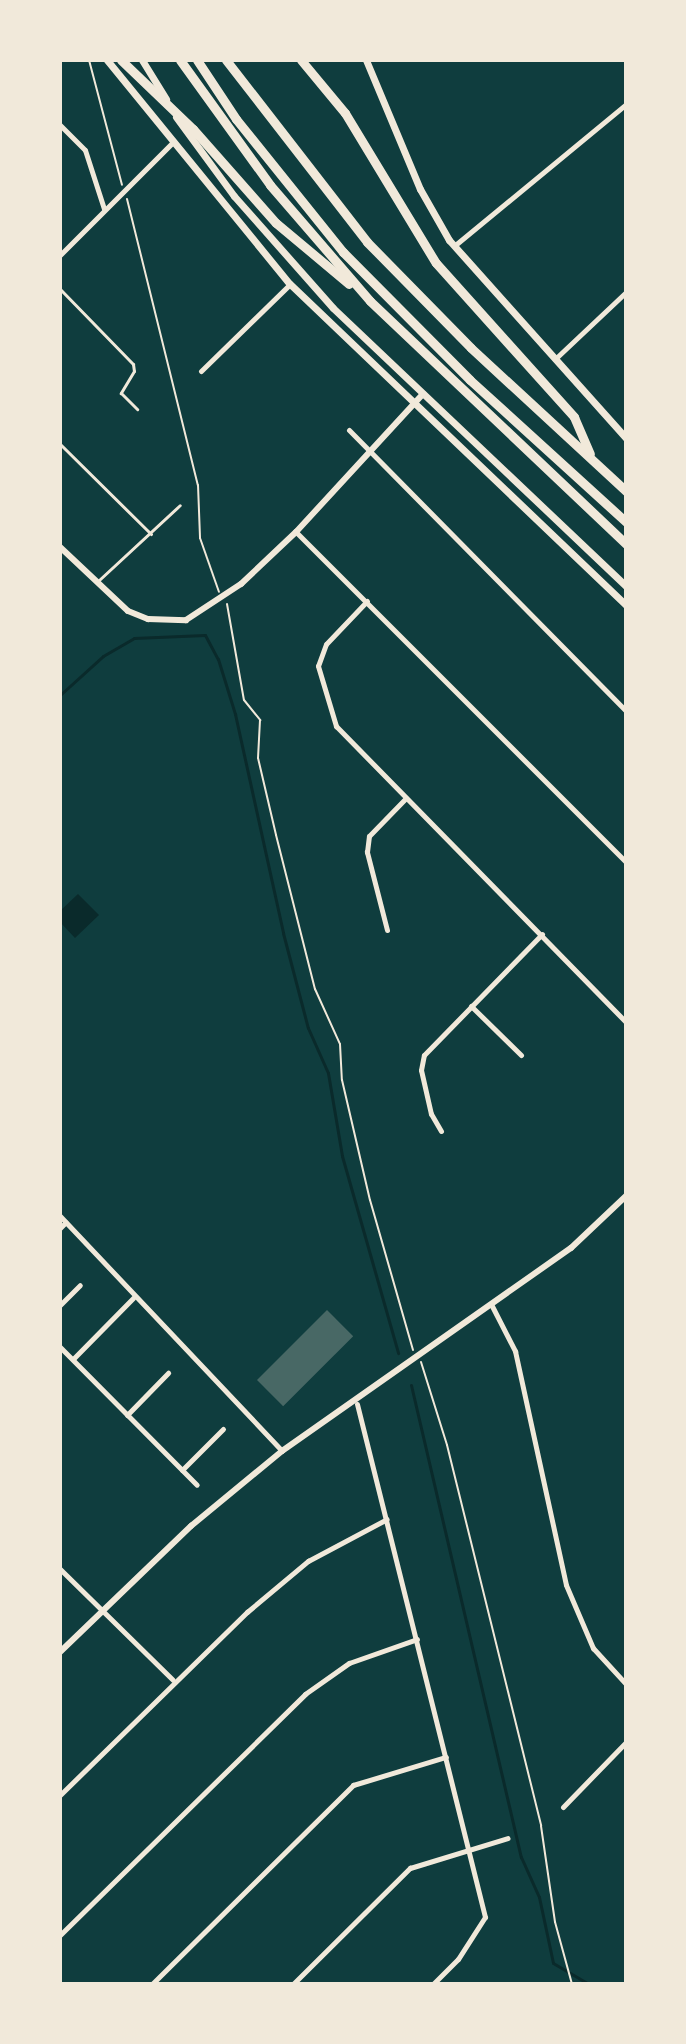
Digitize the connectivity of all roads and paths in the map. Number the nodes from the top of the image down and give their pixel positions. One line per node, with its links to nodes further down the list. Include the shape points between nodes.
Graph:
1 (89, 60): 13 (path)
2 (107, 60): 12 (main road)
3 (121, 60): 20 (highway, via 193,129 276,223)
4 (142, 60): 23 (main road, via 203,156 291,263)
5 (180, 60): 20 (highway, via 270,185)
6 (197, 60): 33 (highway, via 343,252 470,380)
7 (226, 60): 30 (highway, via 367,242 471,348)
8 (301, 60): 30 (highway, via 345,113 436,263 574,417)
9 (366, 60): 15 (main road, via 420,189)
10 (626, 104): 15 (street)
11 (60, 125): 14 (street, via 85,150)
12 (173, 142): 13 (street); 17 (main road)
13 (124, 189): 14 (street); 40 (path, via 198,485 197,526)
14 (104, 210): 16 (street)
15 (454, 246): 21 (main road)
16 (60, 255)
17 (290, 284): 22 (street); 24 (main road)
18 (60, 289): 25 (lane, via 133,364 121,393)
19 (626, 292): 21 (street)
20 (370, 301): 36 (highway)
21 (554, 360): 27 (main road)
22 (201, 371)
23 (423, 394): 24 (street); 39 (main road)
24 (412, 405): 29 (street); 42 (main road)
25 (137, 409)
26 (349, 430): 29 (street)
27 (626, 438)
28 (60, 444): 35 (lane)
29 (368, 449): 34 (street); 43 (street)
30 (592, 458): 31 (highway)
31 (626, 491)
32 (180, 505): 35 (lane)
33 (626, 522)
34 (296, 532): 40 (street); 41 (street)
35 (151, 534): 38 (lane)
36 (626, 544)
37 (60, 547): 38 (street)
38 (96, 583): 40 (street, via 128,611 148,619 186,620)
39 (626, 586)
40 (223, 598): 62 (path, via 234,622 232,650 244,700 260,720 258,758 315,989 343,1055 342,1080 370,1200 398,1306)
41 (367, 601): 44 (street, via 326,644 318,666 336,726); 45 (street)
42 (626, 605)
43 (626, 711)
44 (406, 798): 46 (street, via 369,836 367,852); 47 (street)
45 (626, 862)
46 (387, 930)
47 (542, 934): 48 (street); 49 (street)
48 (471, 1006): 50 (street); 51 (street, via 424,1055 421,1070 431,1114)
49 (626, 1022)
50 (521, 1055)
51 (441, 1131)
52 (625, 1197): 59 (street, via 592,1232)
53 (60, 1216): 54 (street)
54 (66, 1222): 55 (street); 57 (street)
55 (60, 1228)
56 (80, 1285): 58 (street)
57 (133, 1298): 61 (street); 67 (street)
58 (60, 1305)
59 (492, 1306): 62 (street); 76 (street, via 515,1351 566,1585 593,1648)
60 (60, 1347): 61 (street)
61 (73, 1359): 65 (street)
62 (419, 1359): 64 (street); 87 (path, via 447,1445 541,1826)
63 (168, 1373): 65 (street)
64 (357, 1404): 67 (street); 70 (street)
65 (127, 1415): 68 (street)
66 (223, 1429): 68 (street)
67 (282, 1451): 72 (street)
68 (182, 1470): 69 (street)
69 (197, 1485)
70 (387, 1519): 73 (street); 75 (street, via 308,1561)
71 (60, 1569): 72 (street)
72 (101, 1609): 74 (street); 75 (street)
73 (417, 1639): 78 (street); 83 (street, via 349,1663 305,1694)
74 (60, 1652)
75 (173, 1680): 79 (street)
76 (626, 1684)
77 (626, 1742): 80 (street)
78 (446, 1757): 82 (street); 84 (street, via 353,1785)
79 (60, 1795)
80 (563, 1807)
81 (508, 1838): 82 (street)
82 (471, 1848): 85 (street, via 410,1868); 86 (street, via 485,1917 458,1959)
83 (60, 1935)
84 (152, 1984)
85 (293, 1984)
86 (433, 1984)
87 (572, 1984)

